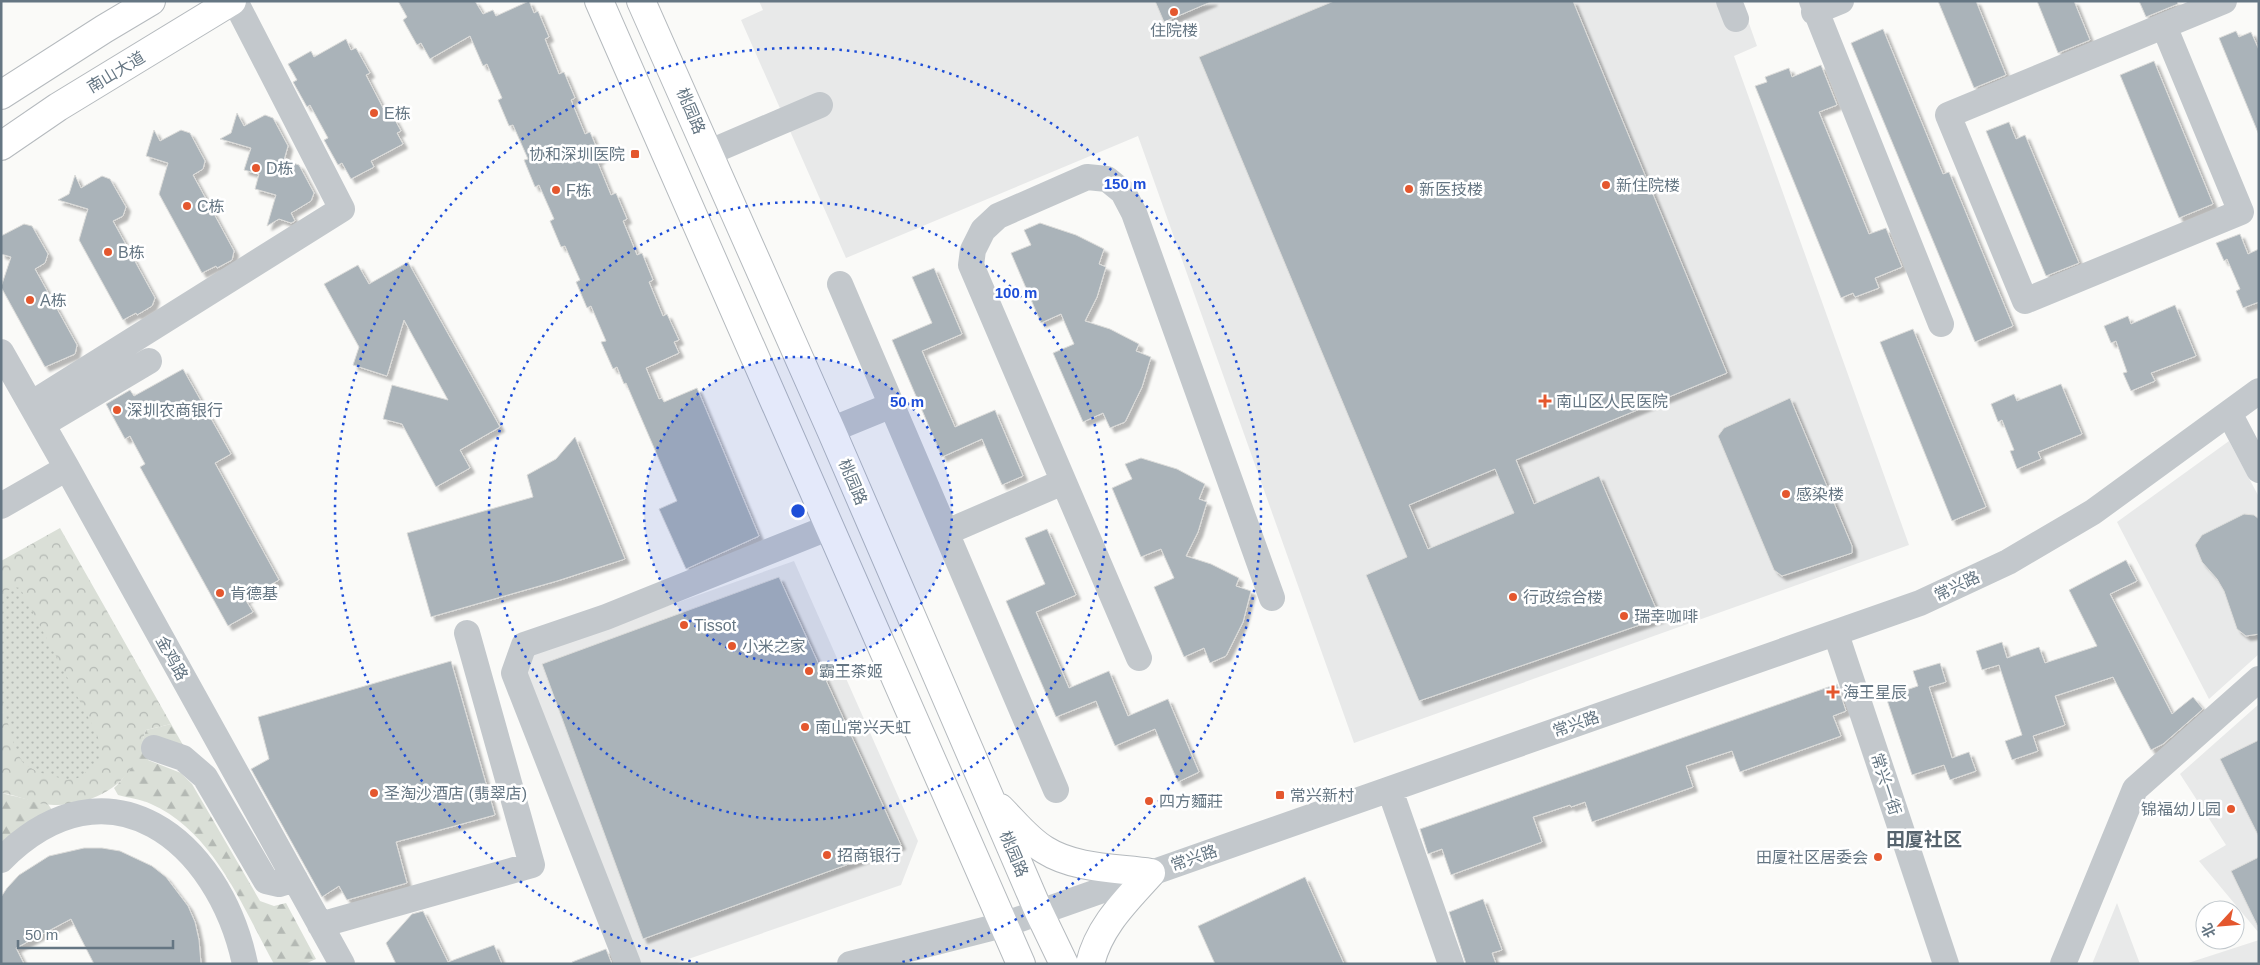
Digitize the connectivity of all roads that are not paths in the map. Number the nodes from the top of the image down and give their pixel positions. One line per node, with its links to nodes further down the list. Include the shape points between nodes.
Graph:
1 (151, 1): 9 (main road)
2 (234, 1): 11 (main road, 南山大道, via 58,107); 20 (street, via 342,209)
3 (600, 1): 26 (main road)
4 (641, 1): 12 (main road, 桃园路)
5 (1841, 1): 7 (street)
6 (2224, 1): 8 (street)
7 (1813, 7): 14 (street)
8 (2164, 26): 8 (street, via 2241,212 2024,301 1948,115)
9 (1, 95)
10 (820, 105): 12 (street)
11 (1, 146)
12 (708, 153): 21 (main road, 桃园路)
13 (840, 284): 18 (street)
14 (1941, 324)
15 (1, 352): 20 (street, 金鸡路)
16 (149, 361): 20 (street)
17 (2259, 391): 19 (street, 常兴路)
18 (892, 405): 21 (street); 27 (street)
19 (2229, 413): 23 (street); 30 (street, 常兴路, via 2093,512 2017,557 1920,603)
20 (37, 414): 22 (street, 金鸡路)
21 (831, 430): 36 (main road, 桃园路)
22 (67, 468): 25 (street); 39 (street, 金鸡路)
23 (2259, 470)
24 (1063, 482): 27 (street); 28 (street, via 971,265 984,230 998,216 1087,177 1107,179 1123,192 1134,213); 31 (street)
25 (1, 506)
26 (830, 527): 41 (main road); 45 (street, via 606,617 524,645 514,673)
27 (947, 532): 34 (street)
28 (1272, 598)
29 (467, 632): 42 (street, via 532,866)
30 (1836, 634): 35 (street, 常兴路); 51 (street, 常兴一街)
31 (1139, 658)
32 (2259, 679): 52 (street, via 2135,789)
33 (154, 748): 39 (street, via 183,758 205,777 266,881 279,884)
34 (1056, 790)
35 (1390, 790): 38 (street, 常兴路); 50 (street)
36 (990, 798): 38 (main road, via 1034,842 1059,857 1087,865); 40 (main road, 桃园路)
37 (1, 860): 43 (street, via 23,840 69,815 104,810 139,818 177,842 196,859 211,880 233,925)
38 (1151, 873): 40 (street, 常兴路); 49 (main road, via 1109,920)
39 (295, 879): 42 (street, 金鸡路)
40 (1039, 912): 41 (street, 常兴路); 48 (main road, 桃园路)
41 (1003, 924): 46 (street, 常兴路); 47 (main road)
42 (320, 925): 44 (street, 金鸡路)
43 (244, 964)
44 (342, 964)
45 (628, 964)
46 (850, 964)
47 (1021, 964)
48 (1064, 964)
49 (1090, 964)
50 (1451, 964)
51 (1946, 964)
52 (2063, 964)

